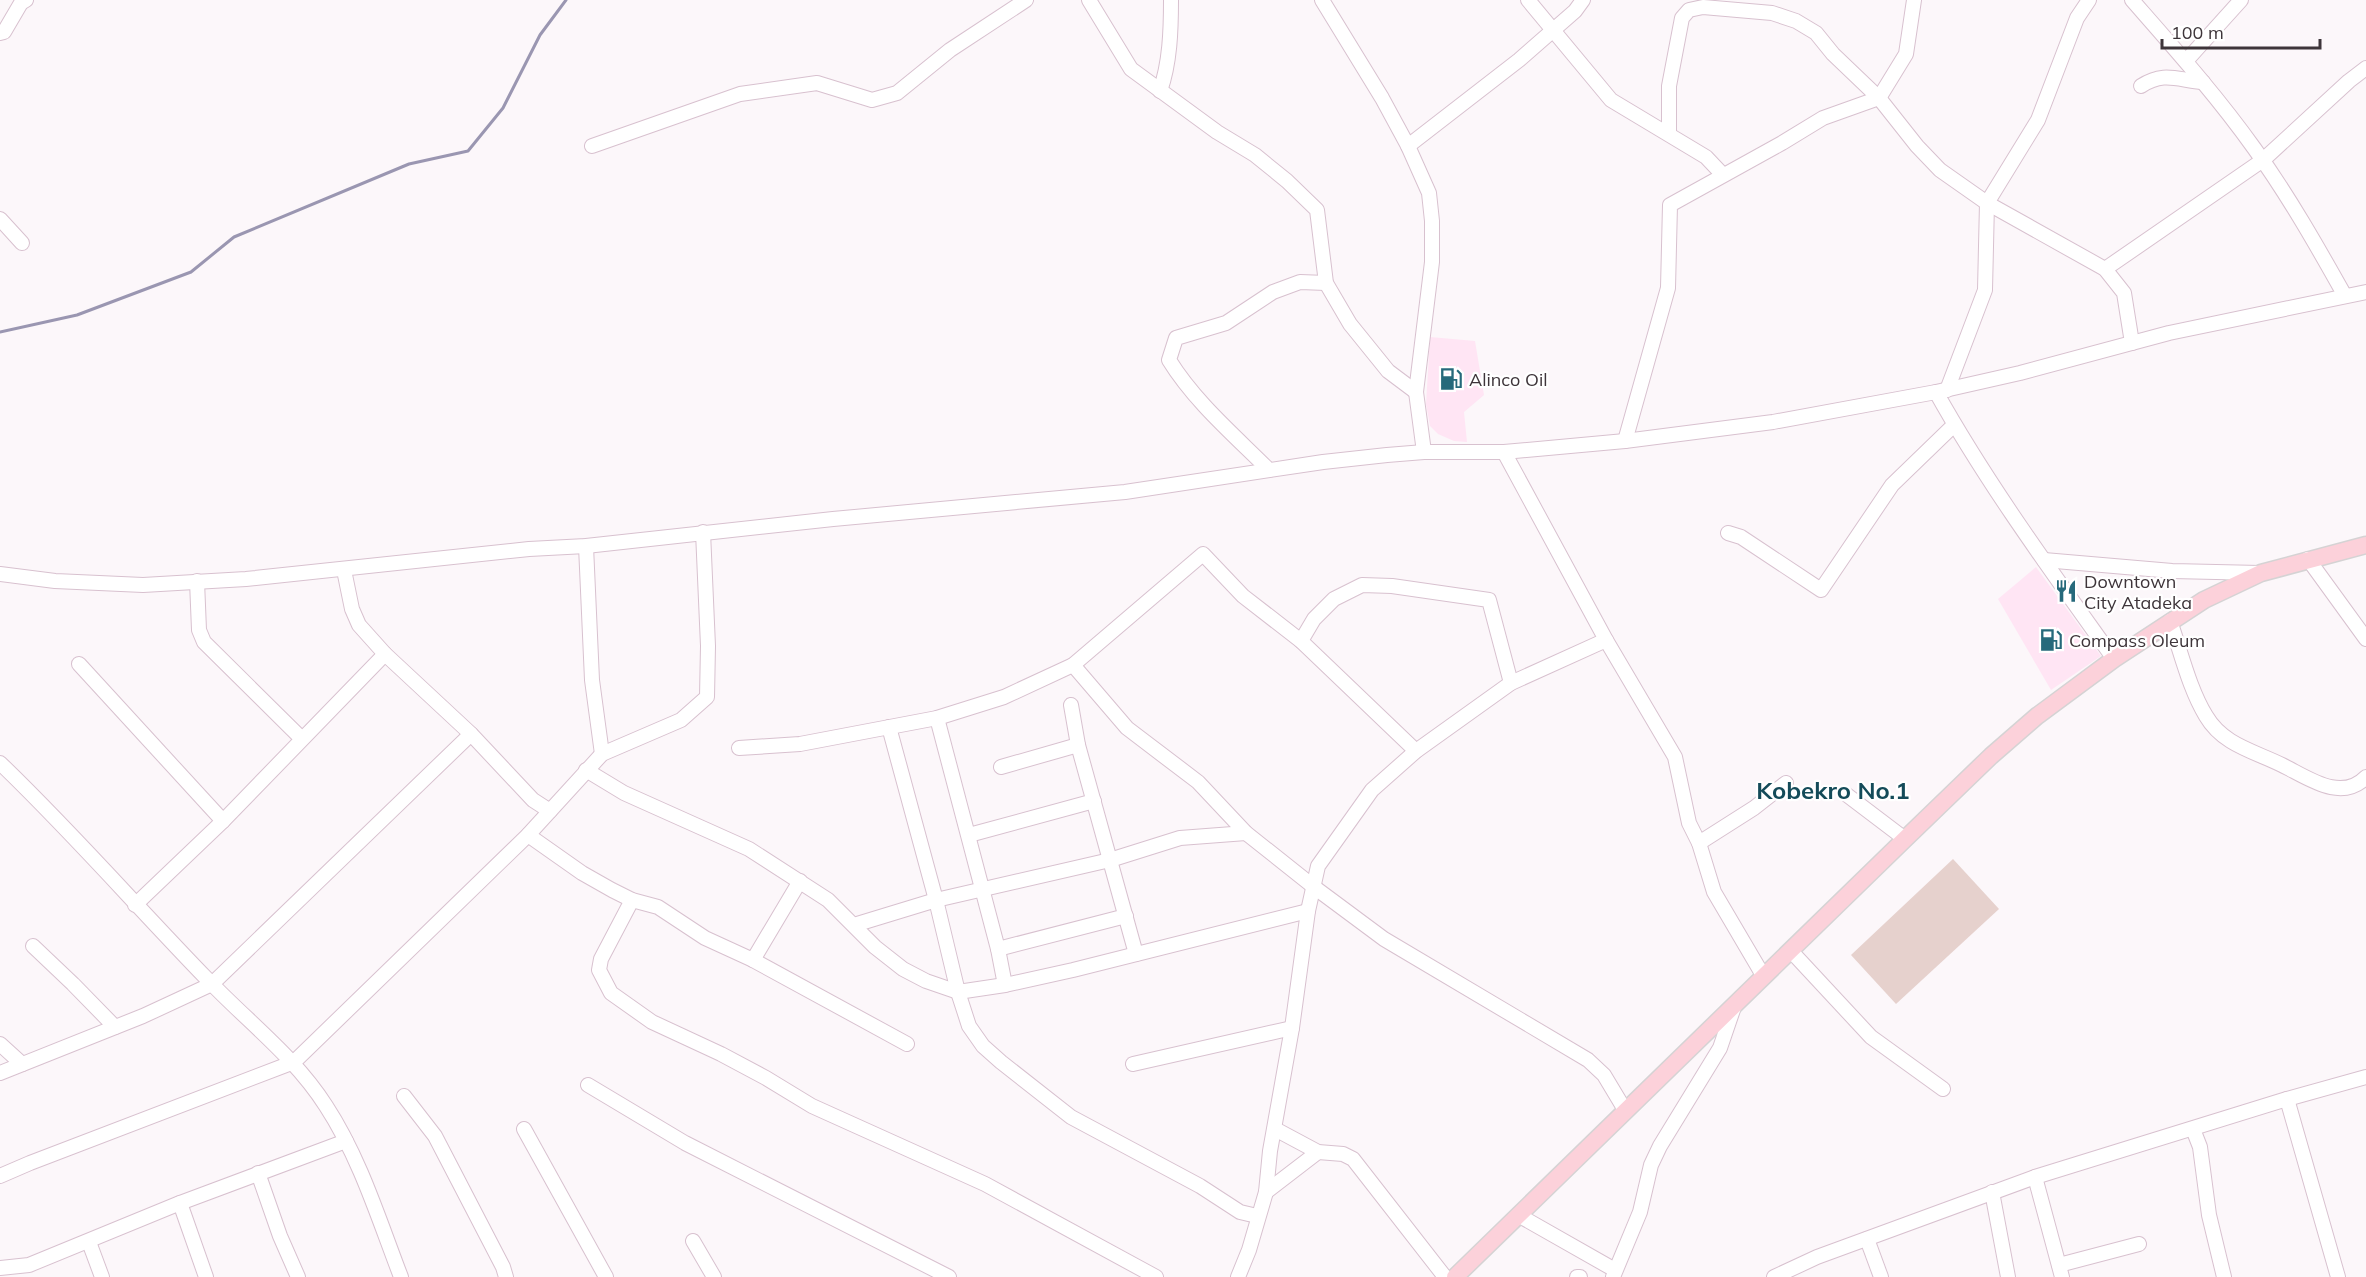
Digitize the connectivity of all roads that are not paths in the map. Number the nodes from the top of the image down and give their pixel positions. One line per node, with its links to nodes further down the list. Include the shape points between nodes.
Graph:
1 (26, 0): 13 (street)
2 (1026, 0): 21 (street, via 950,50 897,93 872,100 817,82 740,94)
3 (1089, 0): 18 (street, via 1131,69)
4 (1171, 0): 18 (street, via 1171,28)
5 (1322, 0): 22 (street)
6 (1528, 0): 12 (street)
7 (1583, 0): 12 (street)
8 (1914, 0): 19 (street, via 1906,54)
9 (2089, 0): 25 (street, via 2077,18 2038,120)
10 (2132, 0): 14 (street)
11 (2241, 0): 14 (street)
12 (1553, 30): 20 (street, via 1611,100); 22 (street)
13 (0, 33)
14 (2186, 62): 16 (street)
15 (2366, 68): 23 (street)
16 (2203, 82): 17 (street, via 2165,77 2153,78); 23 (street)
17 (2141, 86)
18 (1160, 92): 29 (street, via 1255,155 1317,210)
19 (1879, 98): 20 (street, via 1816,33 1796,21 1772,13 1703,7 1689,10 1682,18 1669,86); 24 (street, via 1823,118); 25 (street, via 1940,170)
20 (1669, 133): 24 (street, via 1706,157)
21 (592, 146)
22 (1408, 146): 34 (street, via 1429,193 1432,221 1432,262)
23 (2263, 160): 28 (street); 31 (street)
24 (1723, 175): 36 (street, via 1670,205 1668,288)
25 (1987, 203): 28 (street); 33 (street, via 1985,290)
26 (0, 219): 27 (street)
27 (22, 243)
28 (2105, 269): 32 (street, via 2124,293)
29 (1326, 284): 34 (street, via 1350,324 1388,371); 39 (street, via 1300,282 1273,292 1227,323 1176,338 1169,360 1212,414)
30 (2366, 292): 31 (street)
31 (2345, 296): 32 (street)
32 (2132, 343): 33 (street)
33 (1941, 391): 35 (street); 36 (street, via 1773,422)
34 (1416, 392): 37 (street)
35 (1954, 425): 41 (street, via 1892,485 1821,590 1741,537); 45 (street)
36 (1625, 441): 38 (street)
37 (1424, 452): 38 (street); 39 (street)
38 (1504, 452): 52 (street)
39 (1269, 470): 40 (street, via 1125,492)
40 (703, 532): 43 (street); 67 (street, via 707,697 681,720)
41 (1728, 533)
42 (2366, 545): 44 (main road)
43 (586, 546): 46 (street); 67 (street, via 592,681)
44 (2308, 559): 47 (main road); 51 (street)
45 (2044, 560): 47 (street, via 2172,571); 55 (street)
46 (344, 570): 49 (street); 54 (street, via 359,625)
47 (2261, 573): 50 (main road)
48 (0, 574): 49 (street, via 100,584)
49 (197, 581): 63 (street, via 199,630 204,642)
50 (2170, 621): 55 (main road); 71 (street, via 2206,716 2219,734 2244,750 2330,787 2359,785)
51 (2366, 639)
52 (1606, 640): 58 (street); 81 (street, via 1675,757 1689,823)
53 (1301, 641): 57 (street, via 1243,596 1203,554); 58 (street, via 1314,619 1334,599 1362,585 1392,585 1489,600); 66 (street)
54 (385, 654): 62 (street); 63 (street)
55 (2114, 659): 80 (main road, via 2037,716)
56 (79, 664): 76 (street)
57 (1073, 665): 60 (street, via 1004,697); 77 (street, via 1127,728 1198,782)
58 (1511, 683): 66 (street)
59 (1071, 705): 64 (street)
60 (938, 718): 61 (street); 79 (street)
61 (889, 727): 65 (street, via 800,744); 87 (street)
62 (471, 734): 75 (street, via 533,800); 98 (street)
63 (301, 738): 76 (street)
64 (1078, 745): 69 (street); 74 (street)
65 (739, 748)
66 (1416, 751): 84 (street, via 1372,790 1318,866)
67 (602, 754): 70 (street)
68 (0, 763): 88 (street)
69 (1001, 767)
70 (586, 770): 75 (street); 83 (street, via 624,793 749,849)
71 (2366, 777)
72 (1786, 783): 81 (street)
73 (1847, 795): 80 (street)
74 (1094, 801): 79 (street); 82 (street)
75 (550, 811): 78 (street)
76 (223, 821): 88 (street)
77 (1246, 833): 82 (street, via 1180,837); 84 (street)
78 (528, 835): 86 (street, via 582,873); 106 (street)
79 (969, 835): 85 (street)
80 (1905, 839): 94 (main road)
81 (1699, 843): 97 (street, via 1714,892)
82 (1110, 860): 85 (street); 90 (street)
83 (800, 881): 91 (street); 96 (street)
84 (1314, 887): 89 (street); 115 (street, via 1384,939 1588,1060 1604,1075)
85 (983, 889): 87 (street); 93 (street)
86 (632, 900): 96 (street, via 658,907 705,938); 144 (street, via 601,959 599,970 610,993 652,1022 721,1054 812,1106 985,1184)
87 (936, 900): 91 (street); 100 (street)
88 (135, 905): 98 (street)
89 (1308, 911): 95 (street); 103 (street)
90 (1126, 916): 93 (street); 95 (street)
91 (854, 925): 100 (street, via 903,969)
92 (33, 946): 102 (street)
93 (998, 949): 99 (street)
94 (1791, 951): 97 (main road); 112 (street, via 1871,1036)
95 (1136, 954): 99 (street)
96 (753, 960): 105 (street)
97 (1764, 977): 101 (main road)
98 (212, 984): 102 (street); 106 (street)
99 (1005, 986): 100 (street)
100 (958, 992): 128 (street, via 969,1026 983,1046 1071,1117 1200,1185 1240,1212)
101 (1734, 1007): 115 (main road); 135 (street, via 1720,1048 1651,1165 1640,1212)
102 (115, 1027): 107 (street)
103 (1292, 1028): 108 (street); 117 (street)
104 (0, 1044): 107 (street)
105 (907, 1044)
106 (294, 1062): 119 (street, via 326,1105); 122 (street)
107 (22, 1064): 109 (street)
108 (1132, 1064)
109 (0, 1073)
110 (2366, 1077): 114 (street)
111 (588, 1086): 143 (street, via 685,1143)
112 (1943, 1089)
113 (404, 1096): 141 (street, via 435,1136)
114 (2288, 1099): 118 (street); 152 (street)
115 (1625, 1110): 127 (main road)
116 (524, 1129): 142 (street)
117 (1275, 1129): 120 (street); 124 (street)
118 (2193, 1129): 123 (street); 151 (street, via 2200,1147 2208,1215)
119 (346, 1141): 121 (street); 140 (street)
120 (1318, 1152): 124 (street); 146 (street, via 1353,1159)
121 (258, 1173): 126 (street); 139 (street)
122 (0, 1176)
123 (2035, 1177): 125 (street); 134 (street)
124 (1266, 1192): 128 (street)
125 (1992, 1192): 129 (street); 150 (street)
126 (180, 1203): 131 (street); 138 (street)
127 (1518, 1215): 135 (street); 147 (main road)
128 (1257, 1216): 145 (street)
129 (1867, 1239): 148 (street); 149 (street)
130 (693, 1241): 136 (street)
131 (89, 1242): 133 (street, via 29,1265); 137 (street)
132 (2139, 1244): 134 (street)
133 (0, 1268)
134 (2060, 1271)
135 (1614, 1274)
136 (712, 1276)
137 (102, 1277)
138 (206, 1277)
139 (298, 1277)
140 (401, 1277)
141 (506, 1277)
142 (606, 1277)
143 (949, 1277)
144 (1156, 1277)
145 (1238, 1277)
146 (1445, 1277)
147 (1455, 1277)
148 (1774, 1277)
149 (1881, 1277)
150 (2008, 1277)
151 (2224, 1277)
152 (2338, 1277)

